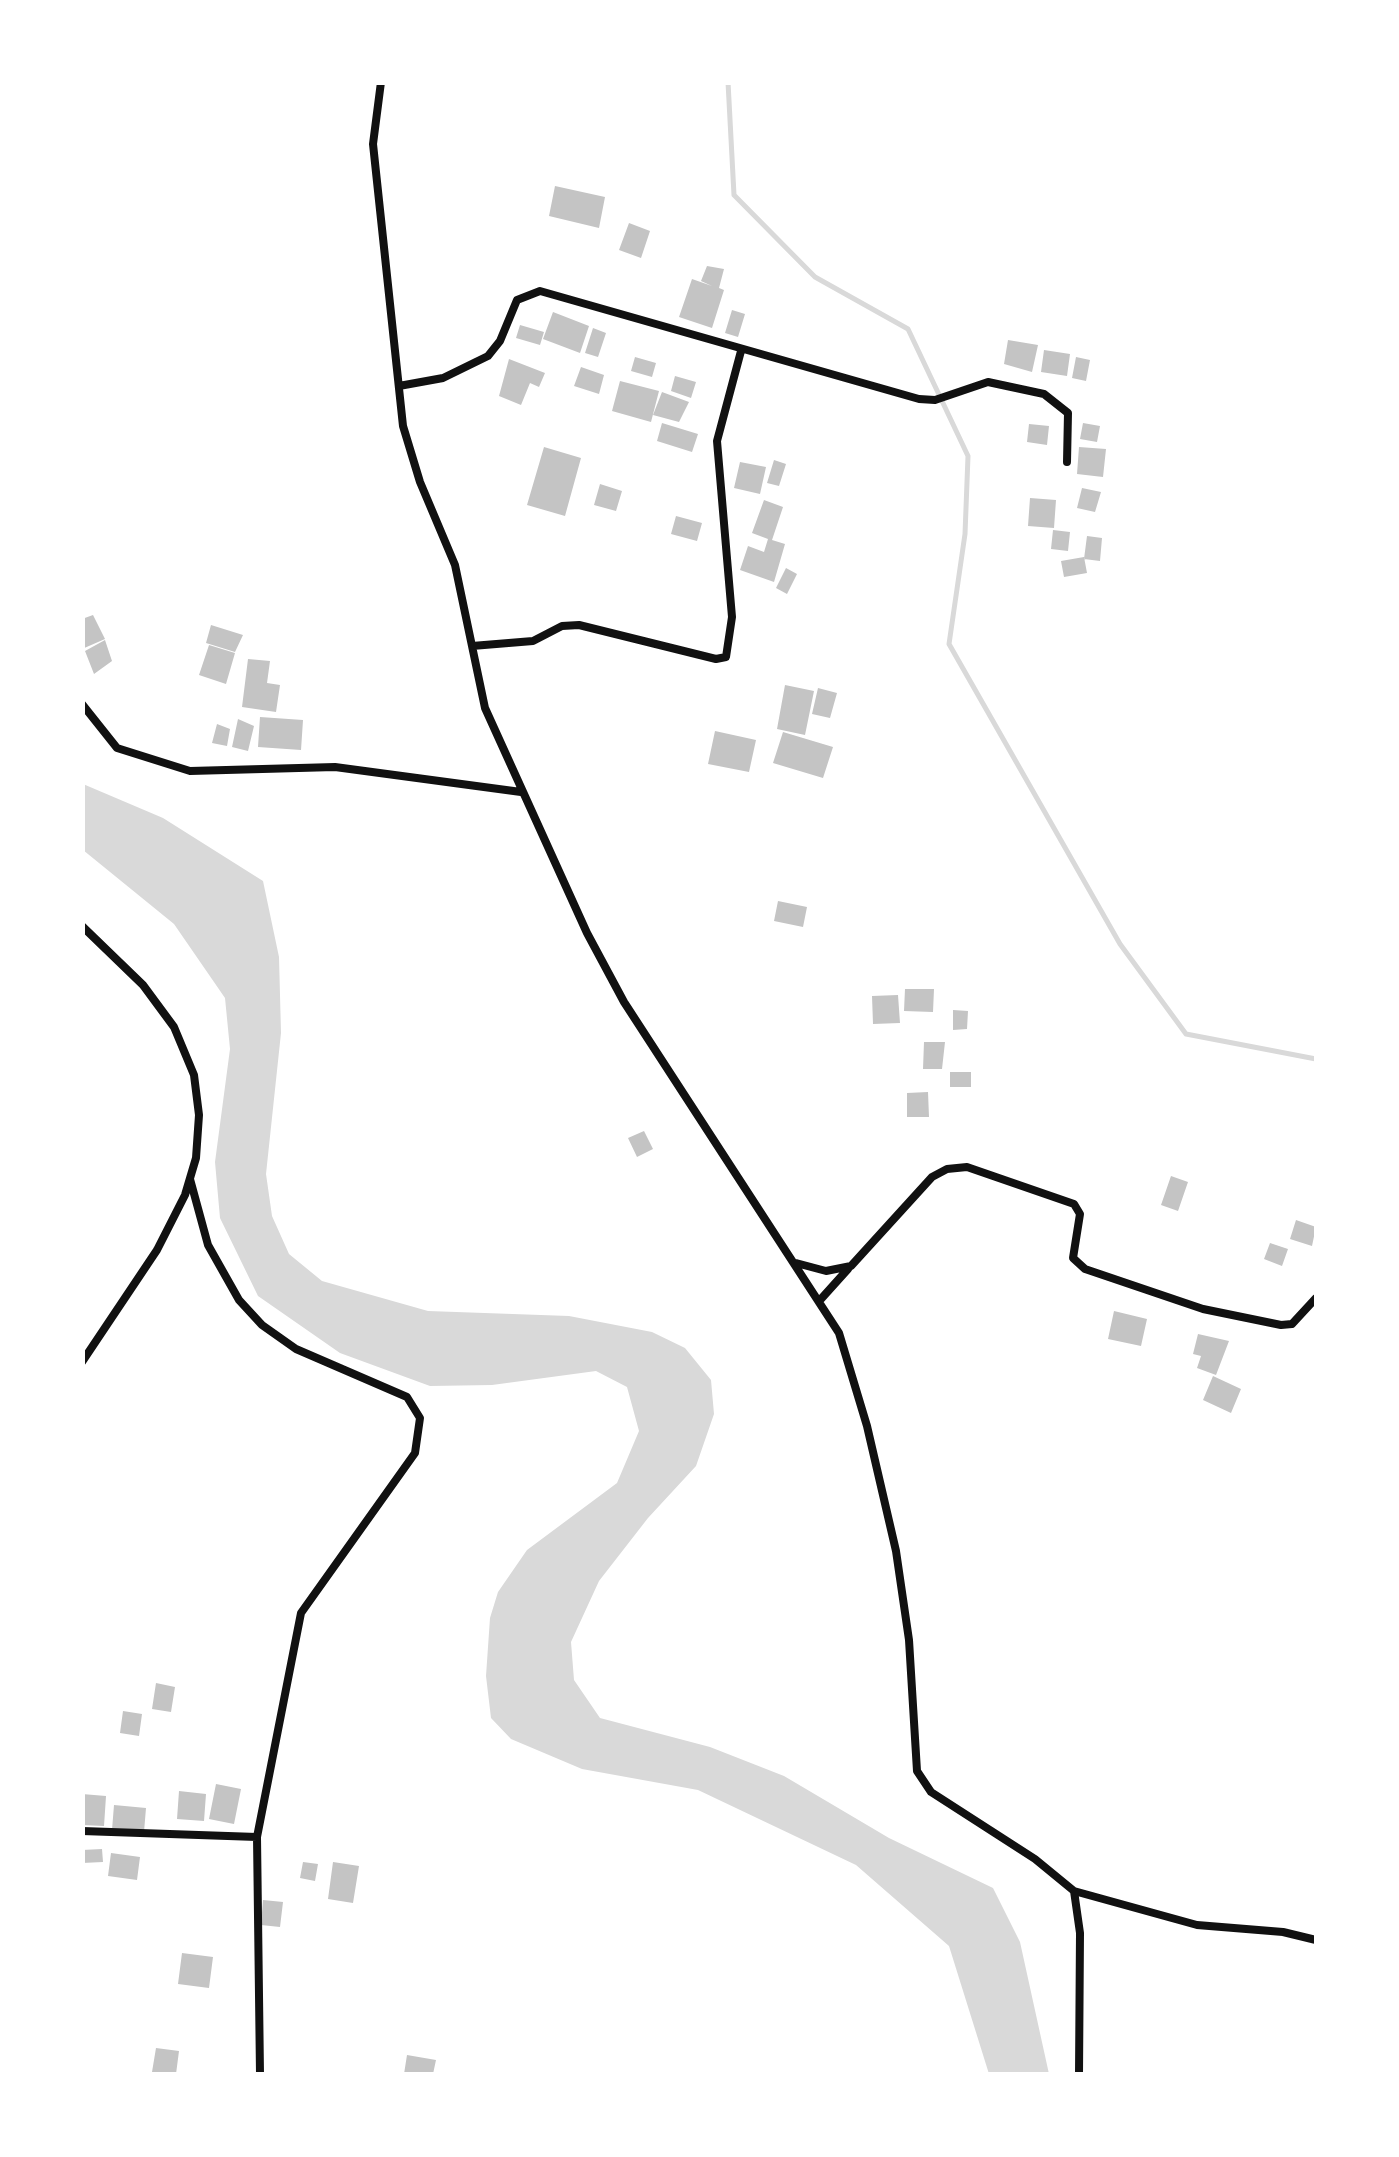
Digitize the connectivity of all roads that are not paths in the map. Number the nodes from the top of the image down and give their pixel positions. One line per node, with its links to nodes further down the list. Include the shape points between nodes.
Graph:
1 (381, 82): 3 (street, via 373,144)
2 (742, 351): 3 (street, via 532,292 517,300 488,356 444,378); 4 (street, via 919,399 988,382 1044,394 1068,413); 5 (street, via 717,441 732,617 726,657 569,625 534,641)
3 (399, 386): 5 (street, via 408,451 456,565)
4 (1067, 462)
5 (472, 646): 7 (street, via 485,708)
6 (82, 704): 7 (street, via 117,748 190,771 335,768)
7 (522, 792): 10 (street, via 624,1002)
8 (82, 926): 9 (street, via 143,984 174,1026 194,1075 199,1115)
9 (190, 1180): 14 (street, via 156,1250); 16 (street, via 208,1245 239,1300 262,1325 296,1349 407,1397 420,1418 414,1453 301,1613)
10 (796, 1263): 11 (street, via 835,1271); 13 (street)
11 (852, 1266): 12 (street, via 932,1177 966,1168 1074,1204 1080,1214 1072,1258 1085,1270 1203,1309 1281,1325 1292,1324); 13 (street)
12 (1316, 1298)
13 (820, 1299): 17 (street, via 850,1366 896,1551 917,1771 931,1792)
14 (82, 1362)
15 (82, 1831): 16 (street)
16 (257, 1837): 19 (street)
17 (1074, 1891): 18 (street, via 1182,1922); 20 (street, via 1080,1933)
18 (1316, 1940)
19 (260, 2074)
20 (1078, 2074)

